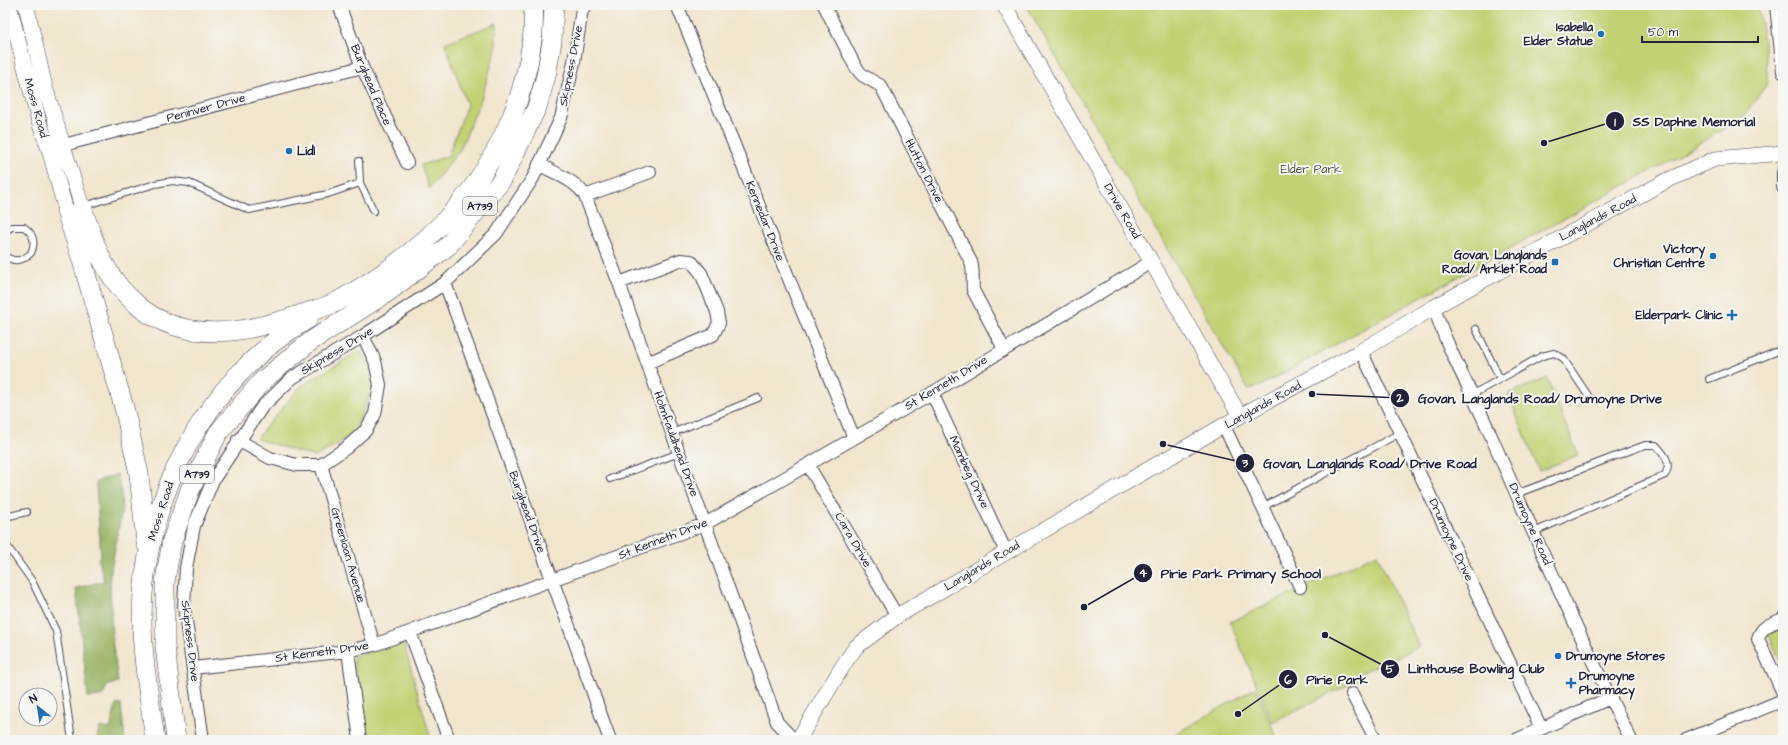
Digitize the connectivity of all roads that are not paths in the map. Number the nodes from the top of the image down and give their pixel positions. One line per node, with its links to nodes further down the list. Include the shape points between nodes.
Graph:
1 (9, 5): 14 (street, Moss Road, via 38,122)
2 (26, 5): 14 (street, via 45,87)
3 (339, 5): 12 (street, Burghead Place)
4 (534, 5): 31 (main road, A739, via 532,40 526,74 500,144 482,173 459,205 414,250)
5 (554, 5): 79 (main road, Moss Road / A739, via 552,41 538,106 502,180 448,246 388,292 311,341 262,381 218,433 190,490 172,541 165,581 165,646)
6 (586, 5): 18 (street, Skipness Drive, via 582,9 574,62 560,118)
7 (677, 5): 49 (street, Kennedar Drive)
8 (824, 5): 35 (street, Hutton Drive, via 855,66 862,75 881,86 971,262 973,290)
9 (1004, 5): 28 (street, Drive Road)
10 (1776, 5): 11 (street)
11 (1781, 32): 13 (street)
12 (362, 67): 14 (street, Peninver Drive); 17 (street, Burghead Place)
13 (1783, 72)
14 (55, 147): 24 (street, Moss Road)
15 (1783, 153): 32 (street, Langlands Road, via 1714,159 1668,180)
16 (359, 161): 21 (lane)
17 (407, 164)
18 (539, 164): 23 (street, Holmfauldhead Drive, via 582,189); 29 (street, Skipness Drive, via 533,178 496,234)
19 (650, 172): 23 (street)
20 (1783, 173): 22 (street)
21 (360, 183): 24 (lane, via 328,194 249,210 189,183 172,181); 25 (lane)
22 (1783, 187)
23 (585, 196): 30 (street, Holmfauldhead Drive)
24 (74, 209): 31 (main road, via 113,280 141,308 166,323 188,329 228,332 256,328); 63 (main road, via 81,257 125,411 139,474)
25 (374, 212)
26 (5, 231): 27 (lane, via 12,227 24,227 33,236 34,242 31,253 22,260 16,261)
27 (5, 256)
28 (1151, 262): 35 (street, St Kenneth Drive); 45 (street, Drive Road)
29 (445, 283): 34 (street, Skipness Drive); 64 (street, Burghead Drive)
30 (619, 283): 38 (street, Holmfauldhead Drive); 38 (street, via 680,260 691,261 701,273 717,312 719,323 713,335)
31 (337, 302): 63 (main road, Moss Road / A739, via 287,332 258,356 234,379 212,408 178,463 162,503)
32 (1434, 307): 37 (street, Langlands Road); 42 (street, Drumoyne Road, via 1441,329)
33 (1476, 329): 39 (lane)
34 (362, 336): 50 (street, Skipness Drive, via 292,378 262,407); 52 (street, via 375,361 380,385 375,414 366,430)
35 (1004, 349): 41 (street, St Kenneth Drive)
36 (1783, 349): 40 (lane)
37 (1361, 351): 45 (street, Langlands Road); 48 (street, Drumoyne Drive)
38 (647, 363): 47 (street, Holmfauldhead Drive)
39 (1500, 379): 42 (lane); 44 (lane, via 1542,356 1554,353 1563,358)
40 (1709, 379)
41 (932, 393): 49 (street, St Kenneth Drive); 62 (street, Mambeg Drive)
42 (1473, 394): 55 (street, Drumoyne Road)
43 (758, 398): 47 (lane)
44 (1591, 400)
45 (1240, 416): 46 (street, Langlands Road)
46 (1224, 426): 56 (street); 62 (street, Langlands Road)
47 (672, 433): 51 (street, Holmfauldhead Drive)
48 (1400, 433): 56 (lane); 76 (street, Drumoyne Drive)
49 (854, 438): 53 (street, St Kenneth Drive)
50 (238, 440): 52 (street, via 270,458 297,465); 71 (street, Skipness Drive, via 213,480 194,526 186,568 184,607)
51 (679, 453): 54 (lane); 59 (street, Holmfauldhead Drive)
52 (321, 465): 69 (street, Greenloan Avenue)
53 (808, 465): 59 (street, St Kenneth Drive); 66 (street, Cara Drive)
54 (610, 478)
55 (1516, 494): 60 (street, Drumoyne Road); 60 (lane, via 1645,445 1656,445 1669,462 1666,475)
56 (1263, 507): 65 (street)
57 (27, 512): 58 (lane)
58 (5, 517)
59 (705, 524): 64 (street, St Kenneth Drive); 84 (street, Holmfauldhead Drive, via 777,722)
60 (1534, 532): 74 (street, Drumoyne Road)
61 (5, 543): 77 (lane, via 32,581 56,631)
62 (1006, 552): 66 (street, Langlands Road)
63 (147, 556): 78 (main road, Moss Road / A739, via 142,637)
64 (552, 580): 68 (street, St Kenneth Drive); 83 (street, Burghead Drive)
65 (1300, 587)
66 (897, 616): 85 (street, Langlands Road, via 856,647)
67 (1783, 619): 72 (street, via 1766,626 1758,639)
68 (410, 632): 69 (street, St Kenneth Drive); 82 (street)
69 (374, 645): 70 (street, St Kenneth Drive)
70 (348, 651): 71 (street, St Kenneth Drive); 81 (street)
71 (193, 668): 80 (street, Skipness Drive)
72 (1783, 693)
73 (1352, 694): 86 (street)
74 (1610, 698): 76 (street); 88 (street, Drumoyne Road)
75 (1783, 700): 89 (street)
76 (1540, 728): 87 (street)
77 (72, 740)
78 (155, 740)
79 (176, 740)
80 (203, 740)
81 (360, 740)
82 (449, 740)
83 (610, 740)
84 (794, 740)
85 (798, 740)
86 (1376, 740)
87 (1516, 740)
88 (1631, 740)
89 (1686, 740)

